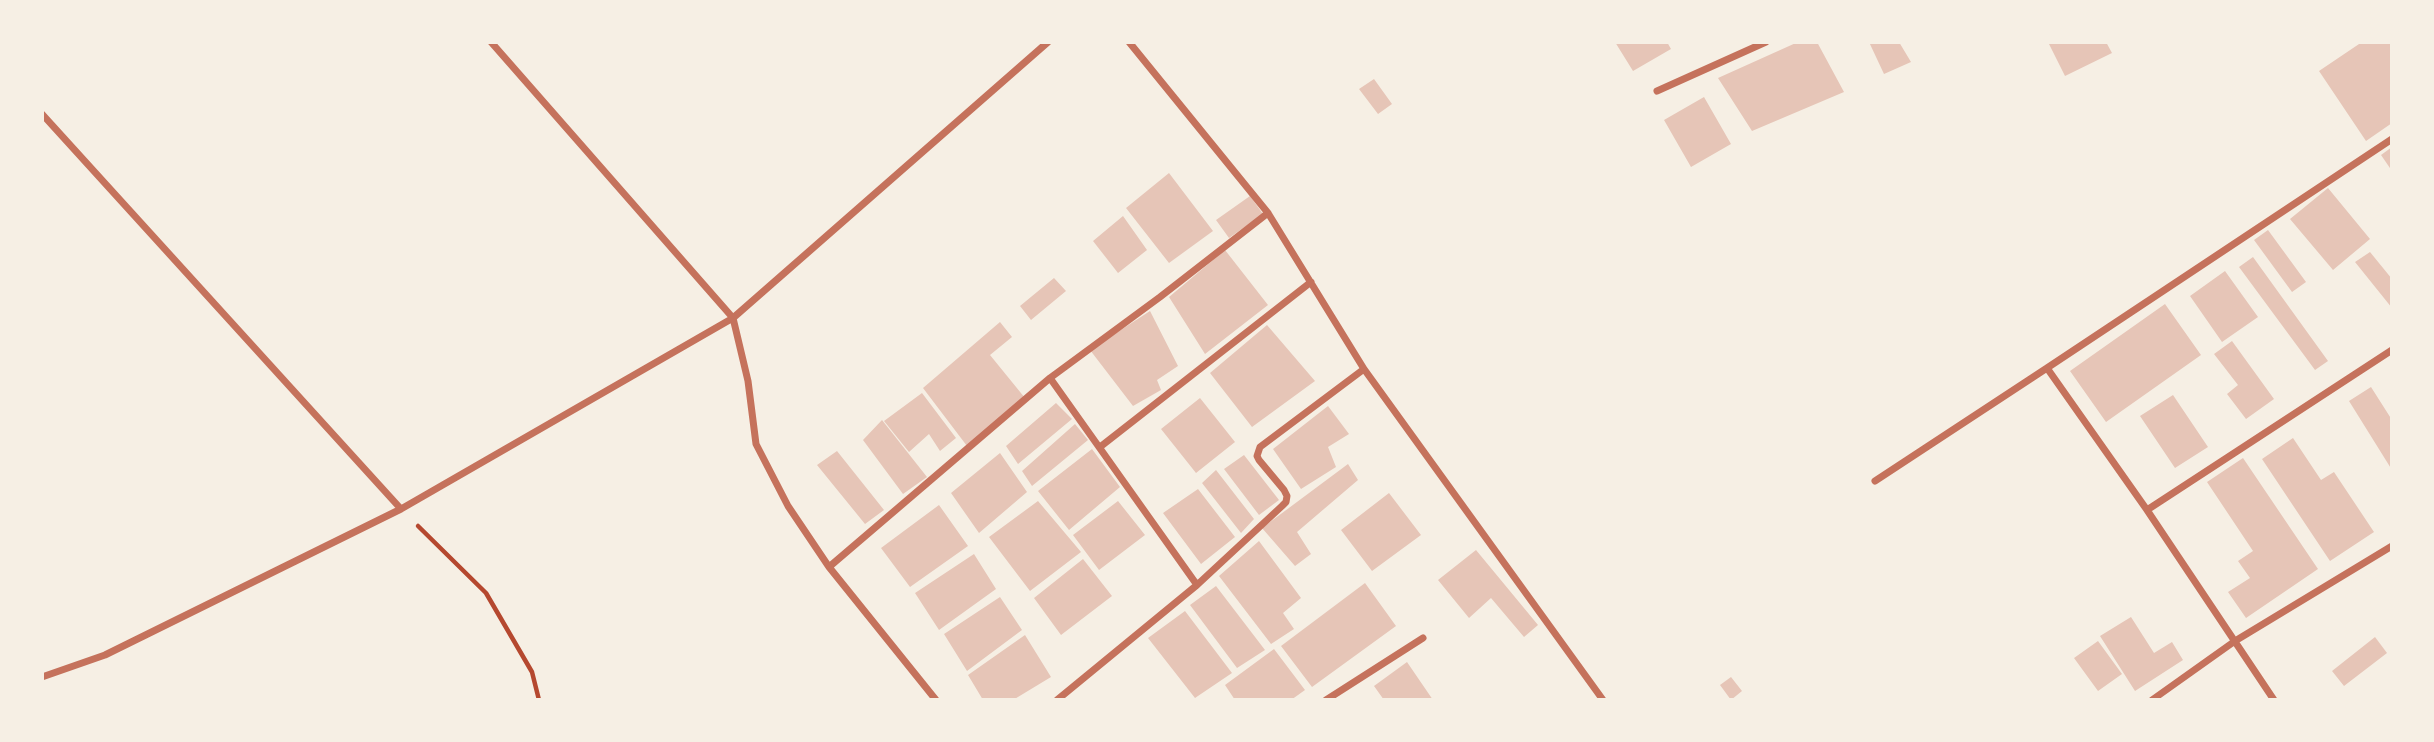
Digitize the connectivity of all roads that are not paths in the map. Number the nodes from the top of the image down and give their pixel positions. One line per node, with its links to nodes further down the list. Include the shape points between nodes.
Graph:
1 (1048, 42): 10 (street)
2 (1129, 42): 8 (street)
3 (1766, 42): 5 (street)
4 (494, 43): 10 (street)
5 (1657, 91)
6 (42, 114): 17 (street)
7 (2392, 139): 12 (street)
8 (1268, 213): 9 (street); 14 (street)
9 (1311, 282): 13 (street); 15 (street)
10 (733, 318): 17 (street); 20 (street, via 756,444 788,506)
11 (2392, 350): 18 (street)
12 (2047, 368): 16 (street); 18 (street)
13 (1364, 369): 21 (street, via 1260,447 1257,456 1284,490 1286,502); 28 (street)
14 (1050, 378): 15 (street); 20 (street)
15 (1100, 447): 21 (street)
16 (1875, 481)
17 (401, 509): 24 (street, via 105,655)
18 (2147, 510): 23 (street)
19 (2392, 546): 23 (street)
20 (829, 567): 25 (street)
21 (1196, 585): 26 (street)
22 (1423, 638): 27 (street)
23 (2235, 641): 29 (street); 30 (street)
24 (42, 677)
25 (936, 700)
26 (1057, 700)
27 (1326, 700)
28 (1603, 700)
29 (2152, 700)
30 (2274, 700)

